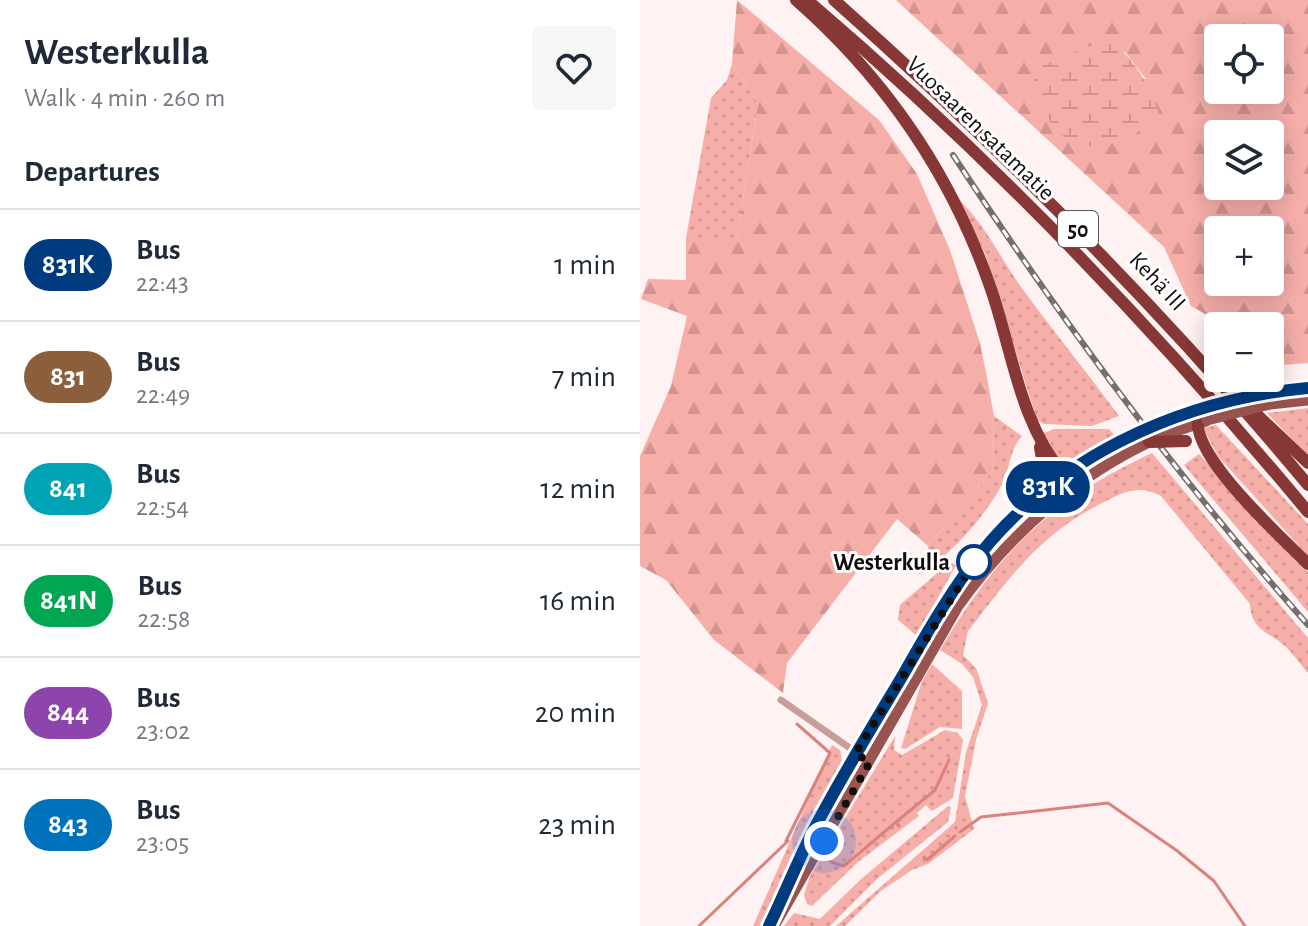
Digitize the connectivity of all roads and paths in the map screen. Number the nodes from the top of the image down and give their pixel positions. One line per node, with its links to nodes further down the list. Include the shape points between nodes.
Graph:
1 (796, 0): 9 (highway, via 886,94 941,174 982,264)
2 (807, 0): 17 (highway, Vuosaaren satamatie, via 948,125 1090,265)
3 (834, 0): 5 (highway, Kehä III / 50, via 1030,180)
4 (1308, 387): 7 (main road, bridge, via 1261,394)
5 (1235, 398): 12 (highway); 15 (highway)
6 (1308, 400): 7 (main road, bridge)
7 (1202, 418): 8 (main road); 11 (highway); 13 (main road, bridge, via 1170,419 1117,441)
8 (1183, 435): 10 (highway, bridge); 11 (highway)
9 (1037, 436): 13 (highway); 16 (highway, via 1044,472)
10 (1149, 442): 14 (main road)
11 (1203, 446): 18 (highway, via 1234,488)
12 (1308, 463)
13 (1064, 475): 14 (highway); 16 (main road)
14 (1084, 478): 21 (main road, via 1024,527 981,574)
15 (1308, 485)
16 (1030, 501): 20 (main road, via 970,566)
17 (1308, 512)
18 (1308, 564)
19 (781, 700): 20 (street)
20 (855, 754): 21 (street); 22 (main road)
21 (870, 762): 22 (main road)
22 (771, 926)

